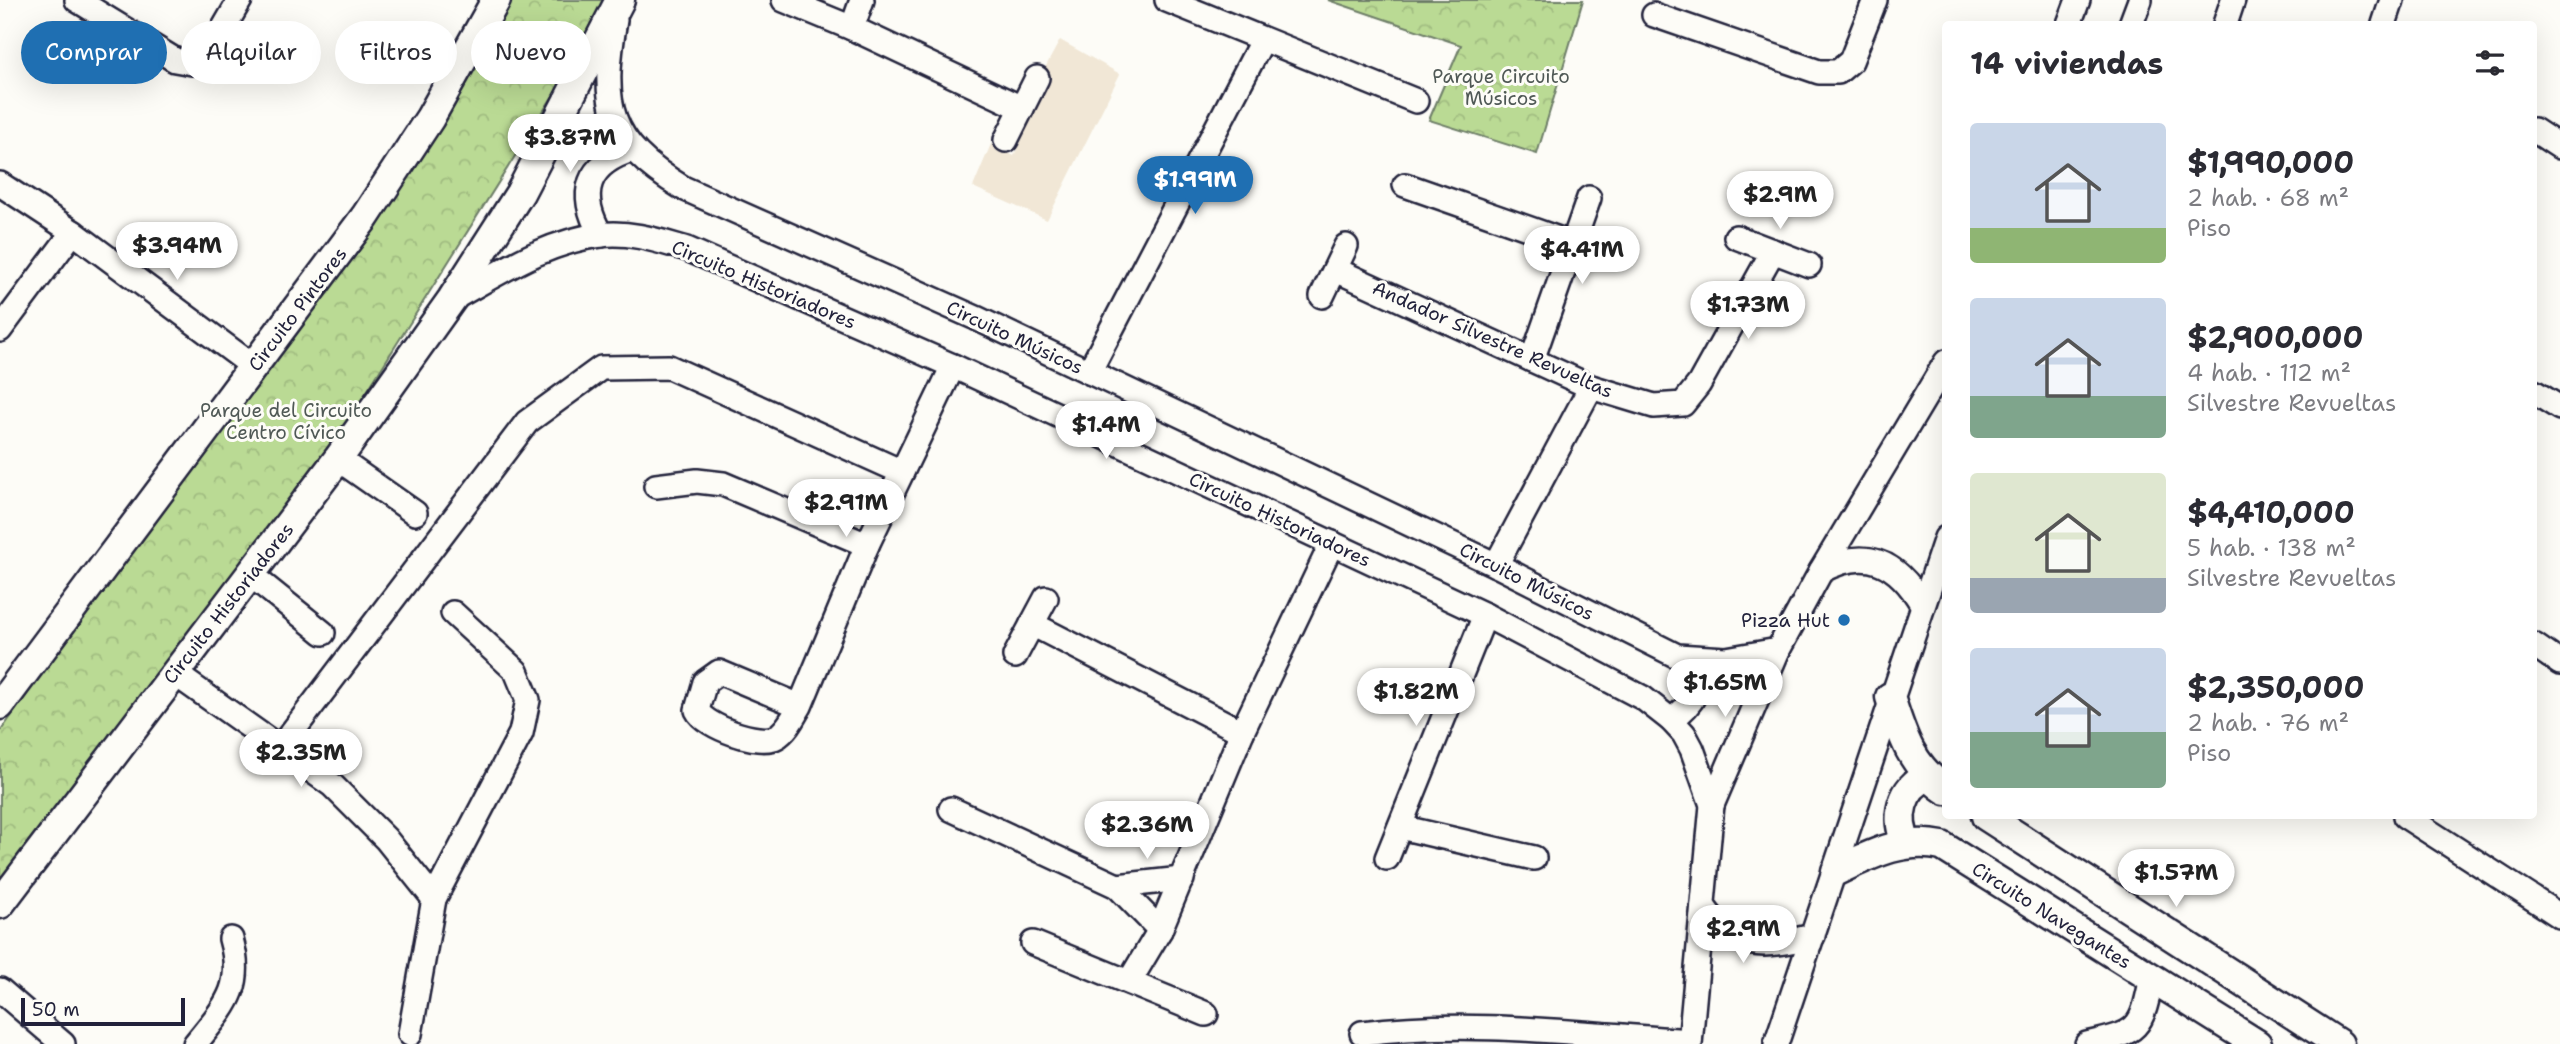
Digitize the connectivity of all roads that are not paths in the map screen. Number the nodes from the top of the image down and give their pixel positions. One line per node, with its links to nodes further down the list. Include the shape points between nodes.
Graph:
1 (77, 0): 2 (street, via 175,60 192,64 208,55)
2 (240, 0)
3 (784, 0): 18 (street)
4 (862, 0): 18 (street)
5 (1167, 0): 19 (street)
6 (1875, 0): 13 (street, via 1852,61 1838,72 1819,72)
7 (2078, 0): 14 (street)
8 (2140, 0): 15 (street)
9 (2233, 0): 16 (street)
10 (2392, 0): 17 (street)
11 (493, 1): 44 (main road, Circuito Pintores, via 430,118 365,217)
12 (619, 3): 26 (street, Circuito Músicos, via 607,70 609,98 617,127); 39 (main road, Circuito Historiadores, via 520,193)
13 (1654, 15)
14 (2070, 21)
15 (2132, 21)
16 (2226, 21)
17 (2385, 21)
18 (852, 28): 22 (street)
19 (1262, 41): 21 (street); 46 (street)
20 (1037, 78): 22 (street)
21 (1416, 101)
22 (1022, 108): 24 (street)
23 (2537, 133): 25 (street)
24 (1006, 139)
25 (2560, 147)
26 (632, 150): 31 (street, via 610,157 593,174 590,210); 46 (street, Circuito Músicos, via 683,188)
27 (0, 184): 30 (street)
28 (1405, 185): 33 (street)
29 (1589, 198): 33 (street)
30 (73, 232): 40 (street); 44 (street)
31 (601, 234): 39 (street, Circuito Historiadores, via 533,254); 43 (street, Circuito Historiadores, via 640,236 687,248)
32 (1736, 237): 35 (street)
33 (1573, 244): 42 (street)
34 (1346, 246): 37 (street)
35 (1773, 251): 36 (street); 47 (street, Andador Silvestre Revueltas, via 1699,384 1683,404 1654,406)
36 (1809, 265)
37 (1336, 270): 38 (street); 42 (street, Andador Silvestre Revueltas)
38 (1322, 296)
39 (453, 299): 50 (main road, Circuito Historiadores)
40 (7, 306): 41 (street)
41 (0, 330)
42 (1532, 360): 47 (street, Andador Silvestre Revueltas)
43 (953, 366): 51 (street); 54 (street, Circuito Historiadores)
44 (254, 367): 72 (main road, Circuito Pintores)
45 (1942, 369): 58 (street)
46 (1089, 372): 57 (street, Circuito Músicos)
47 (1591, 387): 57 (street)
48 (2537, 393): 49 (street)
49 (2560, 408)
50 (338, 459): 53 (street); 59 (main road, Circuito Historiadores)
51 (902, 472): 55 (street); 76 (street, via 669,367 601,368 527,422)
52 (656, 486): 55 (street, via 697,481 723,484)
53 (415, 513)
54 (1332, 543): 64 (street, Circuito Historiadores); 75 (street)
55 (867, 545): 73 (street)
56 (1942, 562): 60 (street)
57 (1496, 565): 69 (street, Circuito Músicos, via 1677,656)
58 (1821, 571): 62 (street, via 1848,560 1875,561 1899,571); 67 (street)
59 (251, 575): 66 (street); 70 (main road, Circuito Historiadores)
60 (1939, 580): 62 (street)
61 (1046, 598): 65 (street)
62 (1922, 604): 71 (street)
63 (453, 613): 89 (street, via 516,671 528,700 521,733)
64 (1485, 615): 74 (street, Circuito Historiadores, via 1643,698); 82 (street)
65 (1032, 624): 68 (street); 75 (street)
66 (323, 633)
67 (1778, 650): 69 (street, Circuito Músicos); 78 (street)
68 (1015, 656)
69 (1698, 659): 74 (street, via 1698,690 1685,710)
70 (174, 673): 76 (street); 90 (main road, Circuito Historiadores)
71 (1890, 697): 77 (main road, via 1908,750); 86 (street)
72 (0, 705)
73 (800, 706)
74 (1671, 720): 78 (street, Circuito Historiadores, via 1692,749)
75 (1242, 732): 87 (street)
76 (280, 748): 89 (street, via 332,785 386,839)
77 (1937, 783): 83 (main road, via 1913,786 1902,804 1900,825)
78 (1712, 805): 91 (street, Circuito Historiadores)
79 (951, 809): 88 (street)
80 (1991, 819): 110 (main road)
81 (2410, 819): 92 (street)
82 (1400, 827): 84 (street); 85 (street)
83 (1907, 844): 86 (main road, Circuito Navegantes); 97 (main road, Circuito Navegantes, via 1942,846)
84 (1387, 858)
85 (1534, 858)
86 (1836, 871): 94 (street)
87 (1182, 879): 88 (street); 93 (street)
88 (1117, 886): 93 (street)
89 (434, 899): 102 (street)
90 (0, 904)
91 (1703, 906): 94 (street, via 1726,933 1752,945 1784,944); 104 (street, Circuito Historiadores)
92 (2560, 916)
93 (1160, 930): 98 (street)
94 (1814, 936): 107 (street)
95 (232, 939): 106 (street, via 238,963 236,983 227,1004)
96 (1033, 943): 98 (street)
97 (2152, 977): 108 (street, via 2141,1021 2121,1036); 109 (main road, Circuito Navegantes)
98 (1129, 982): 100 (street)
99 (0, 990): 105 (street)
100 (1206, 1014)
101 (1362, 1033): 103 (street, via 1426,1026)
102 (410, 1034)
103 (1493, 1035): 104 (street)
104 (1690, 1042)
105 (63, 1044)
106 (195, 1044)
107 (1776, 1044)
108 (2087, 1044)
109 (2257, 1044)
110 (2339, 1044)

